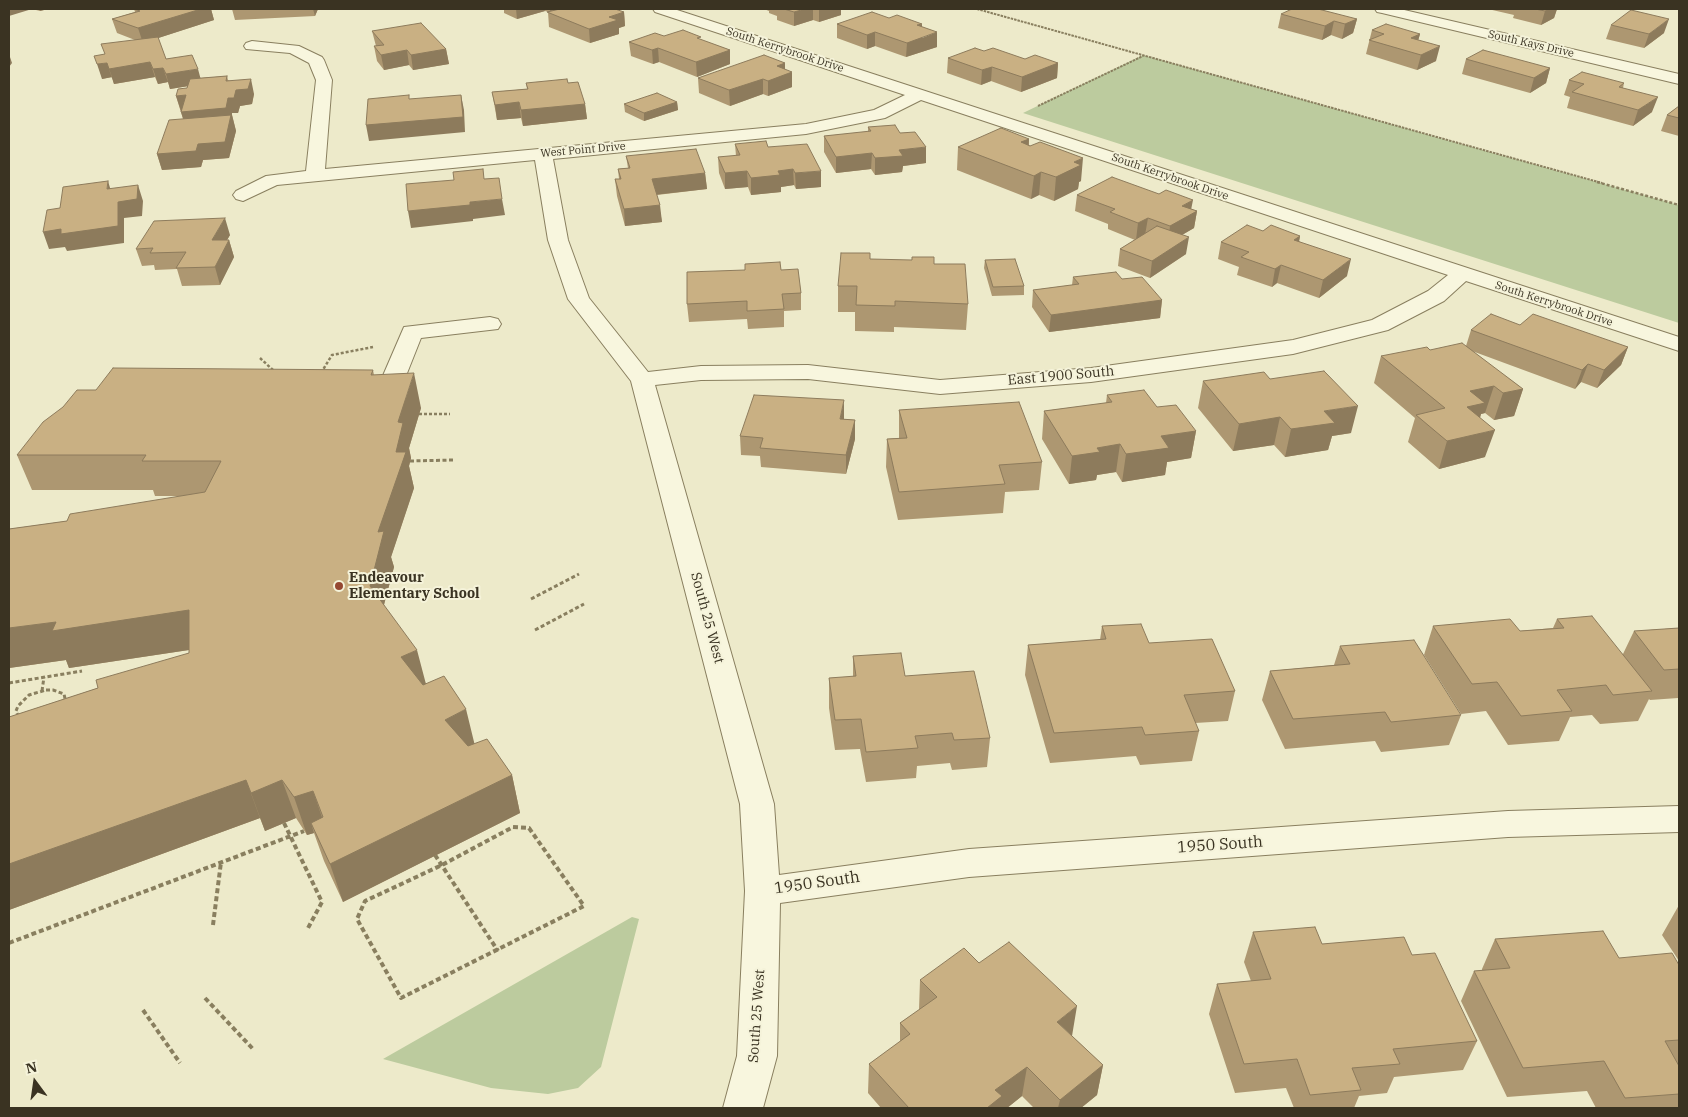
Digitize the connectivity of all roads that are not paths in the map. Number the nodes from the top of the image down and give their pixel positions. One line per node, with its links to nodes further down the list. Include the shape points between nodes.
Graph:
1 (660, 9): 5 (street, South Kerrybrook Drive)
2 (1391, 10): 4 (street, South Kays Drive)
3 (252, 46): 7 (street, via 293,49 316,60 324,80)
4 (1679, 80)
5 (920, 94): 6 (street, West Point Drive, via 879,114 806,129); 9 (street, South Kerrybrook Drive)
6 (543, 154): 7 (street, West Point Drive); 12 (street, South 25 West, via 558,240 579,299)
7 (315, 176): 8 (street, West Point Drive, via 273,180)
8 (243, 195)
9 (1462, 273): 11 (street, South Kerrybrook Drive); 12 (street, East 1900 South, via 1436,296 1380,325 1293,347 1101,374 940,387 808,372 701,373)
10 (490, 324): 13 (street, via 412,332)
11 (1679, 344)
12 (642, 380): 15 (street, South 25 West, via 757,804)
13 (384, 401)
14 (1679, 818): 15 (street, 1950 South, via 1508,824 969,863)
15 (763, 890): 16 (street, South 25 West, via 757,1056)
16 (743, 1108)

